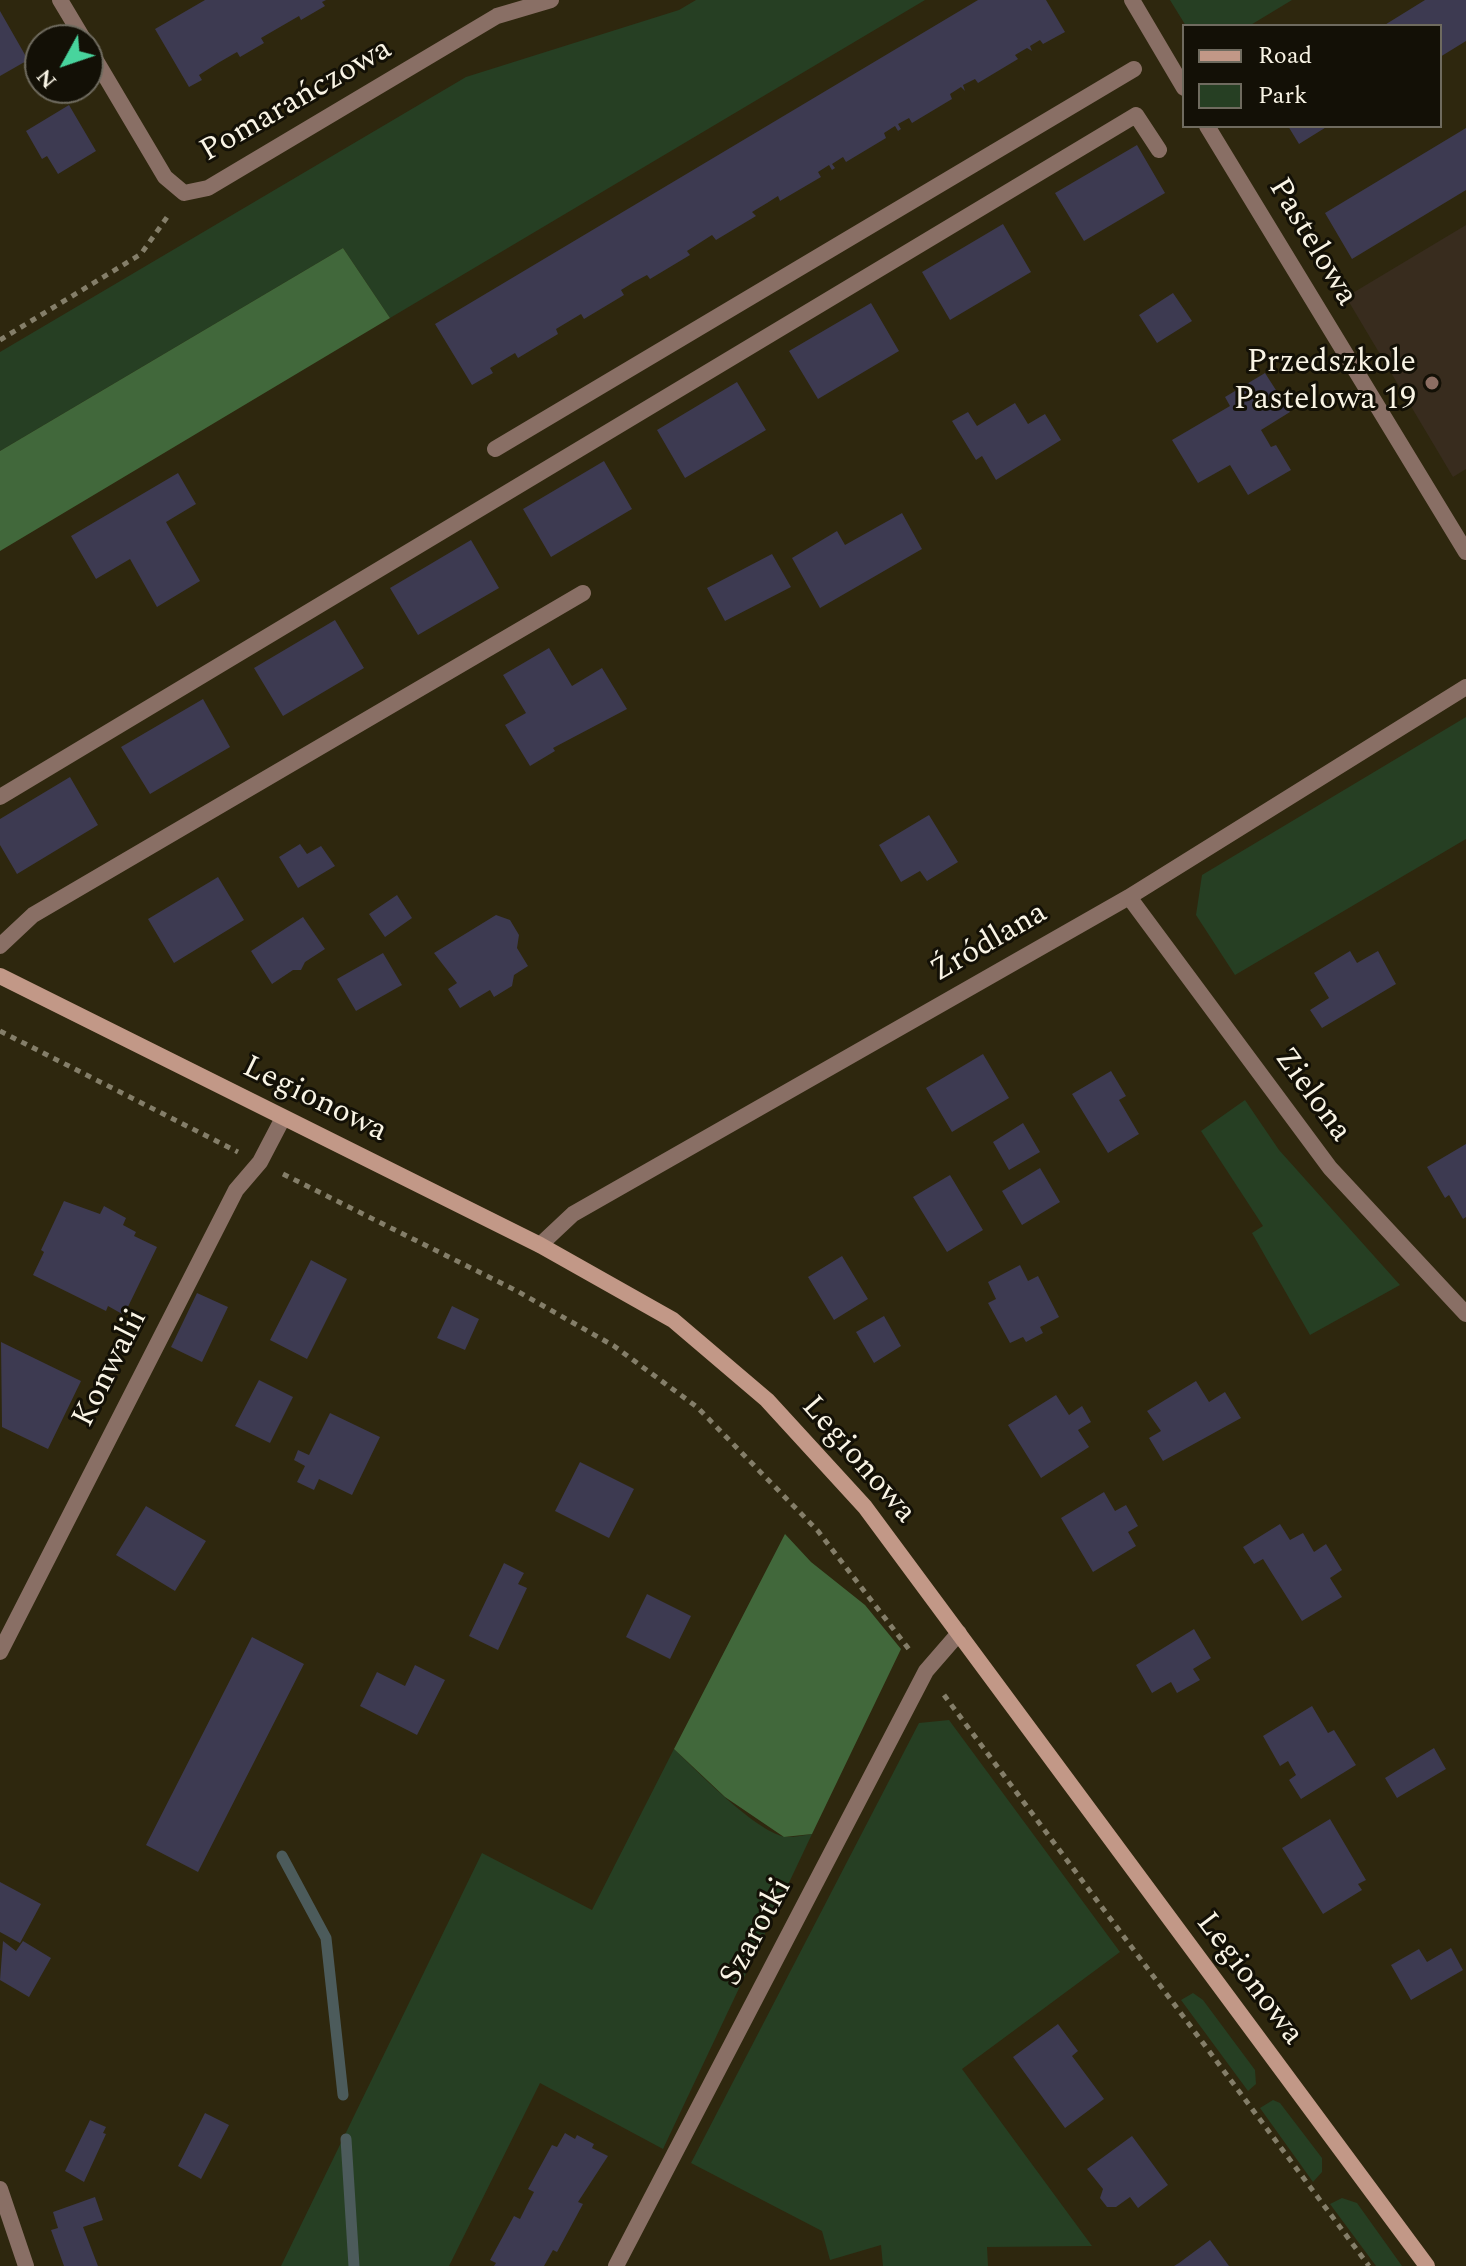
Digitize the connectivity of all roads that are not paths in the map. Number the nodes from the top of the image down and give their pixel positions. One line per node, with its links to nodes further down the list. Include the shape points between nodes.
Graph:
1 (60, 0): 4 (street)
2 (551, 0): 6 (street, Pomarańczowa, via 497,16 208,188 184,193 165,177)
3 (1132, 0): 7 (street)
4 (74, 24)
5 (1134, 69): 10 (street)
6 (104, 74)
7 (1182, 85)
8 (1208, 128): 11 (street, Pastelowa)
9 (1159, 150): 14 (street, via 1136,115)
10 (495, 449)
11 (1466, 552)
12 (583, 593): 16 (street, via 33,915)
13 (1466, 687): 15 (street, Źródlana)
14 (0, 797)
15 (1129, 897): 19 (street, Źródlana, via 573,1214); 20 (street, Zielona, via 1330,1168)
16 (0, 946)
17 (0, 976): 18 (main road, Legionowa)
18 (283, 1118): 19 (main road, Legionowa); 22 (street, Konwalii, via 260,1162 236,1190)
19 (540, 1245): 21 (main road, Legionowa, via 673,1320 767,1400 865,1507)
20 (1466, 1314)
21 (959, 1633): 25 (street, Szarotki, via 926,1671); 26 (main road, Legionowa)
22 (0, 1652)
23 (0, 2189): 24 (street)
24 (26, 2266)
25 (616, 2266)
26 (1427, 2266)

